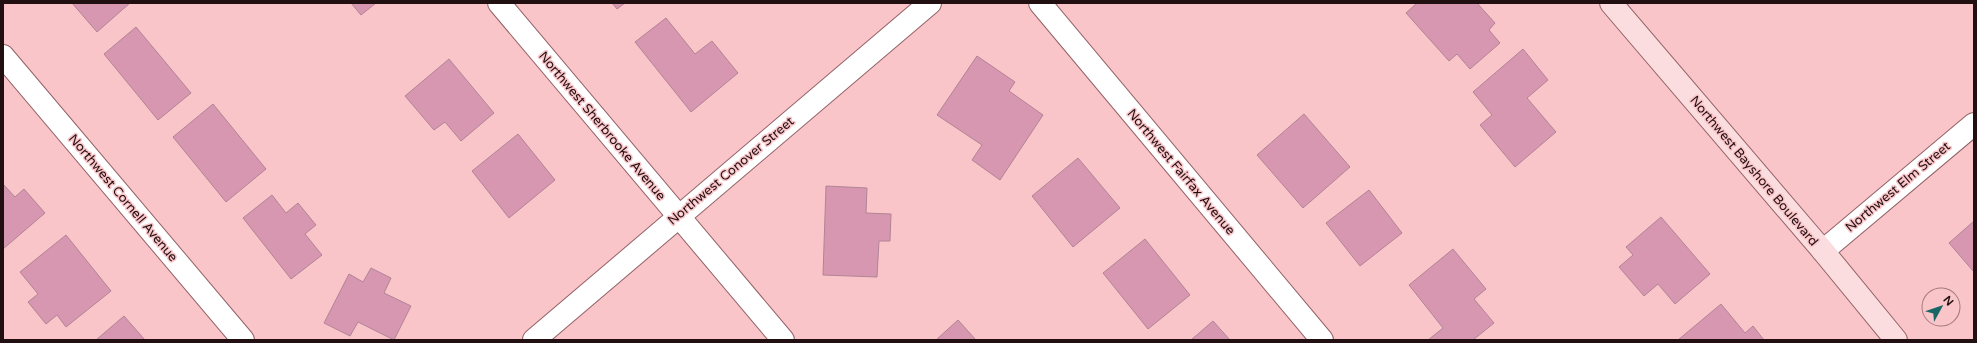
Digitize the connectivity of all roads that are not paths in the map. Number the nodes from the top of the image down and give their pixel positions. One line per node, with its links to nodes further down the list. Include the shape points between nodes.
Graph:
1 (499, 3): 7 (street, Northwest Sherbrooke Avenue)
2 (930, 3): 7 (street, Northwest Conover Street)
3 (1040, 3): 12 (street, Northwest Fairfax Avenue)
4 (1611, 3): 8 (main road, Northwest Bayshore Boulevard)
5 (3, 56): 9 (street, Northwest Cornell Avenue)
6 (1974, 124): 8 (street, Northwest Elm Street)
7 (678, 216): 10 (street, Northwest Conover Street); 11 (street, Northwest Sherbrooke Avenue)
8 (1823, 251): 13 (main road, Northwest Bayshore Boulevard)
9 (243, 340)
10 (534, 340)
11 (782, 340)
12 (1322, 340)
13 (1896, 340)

